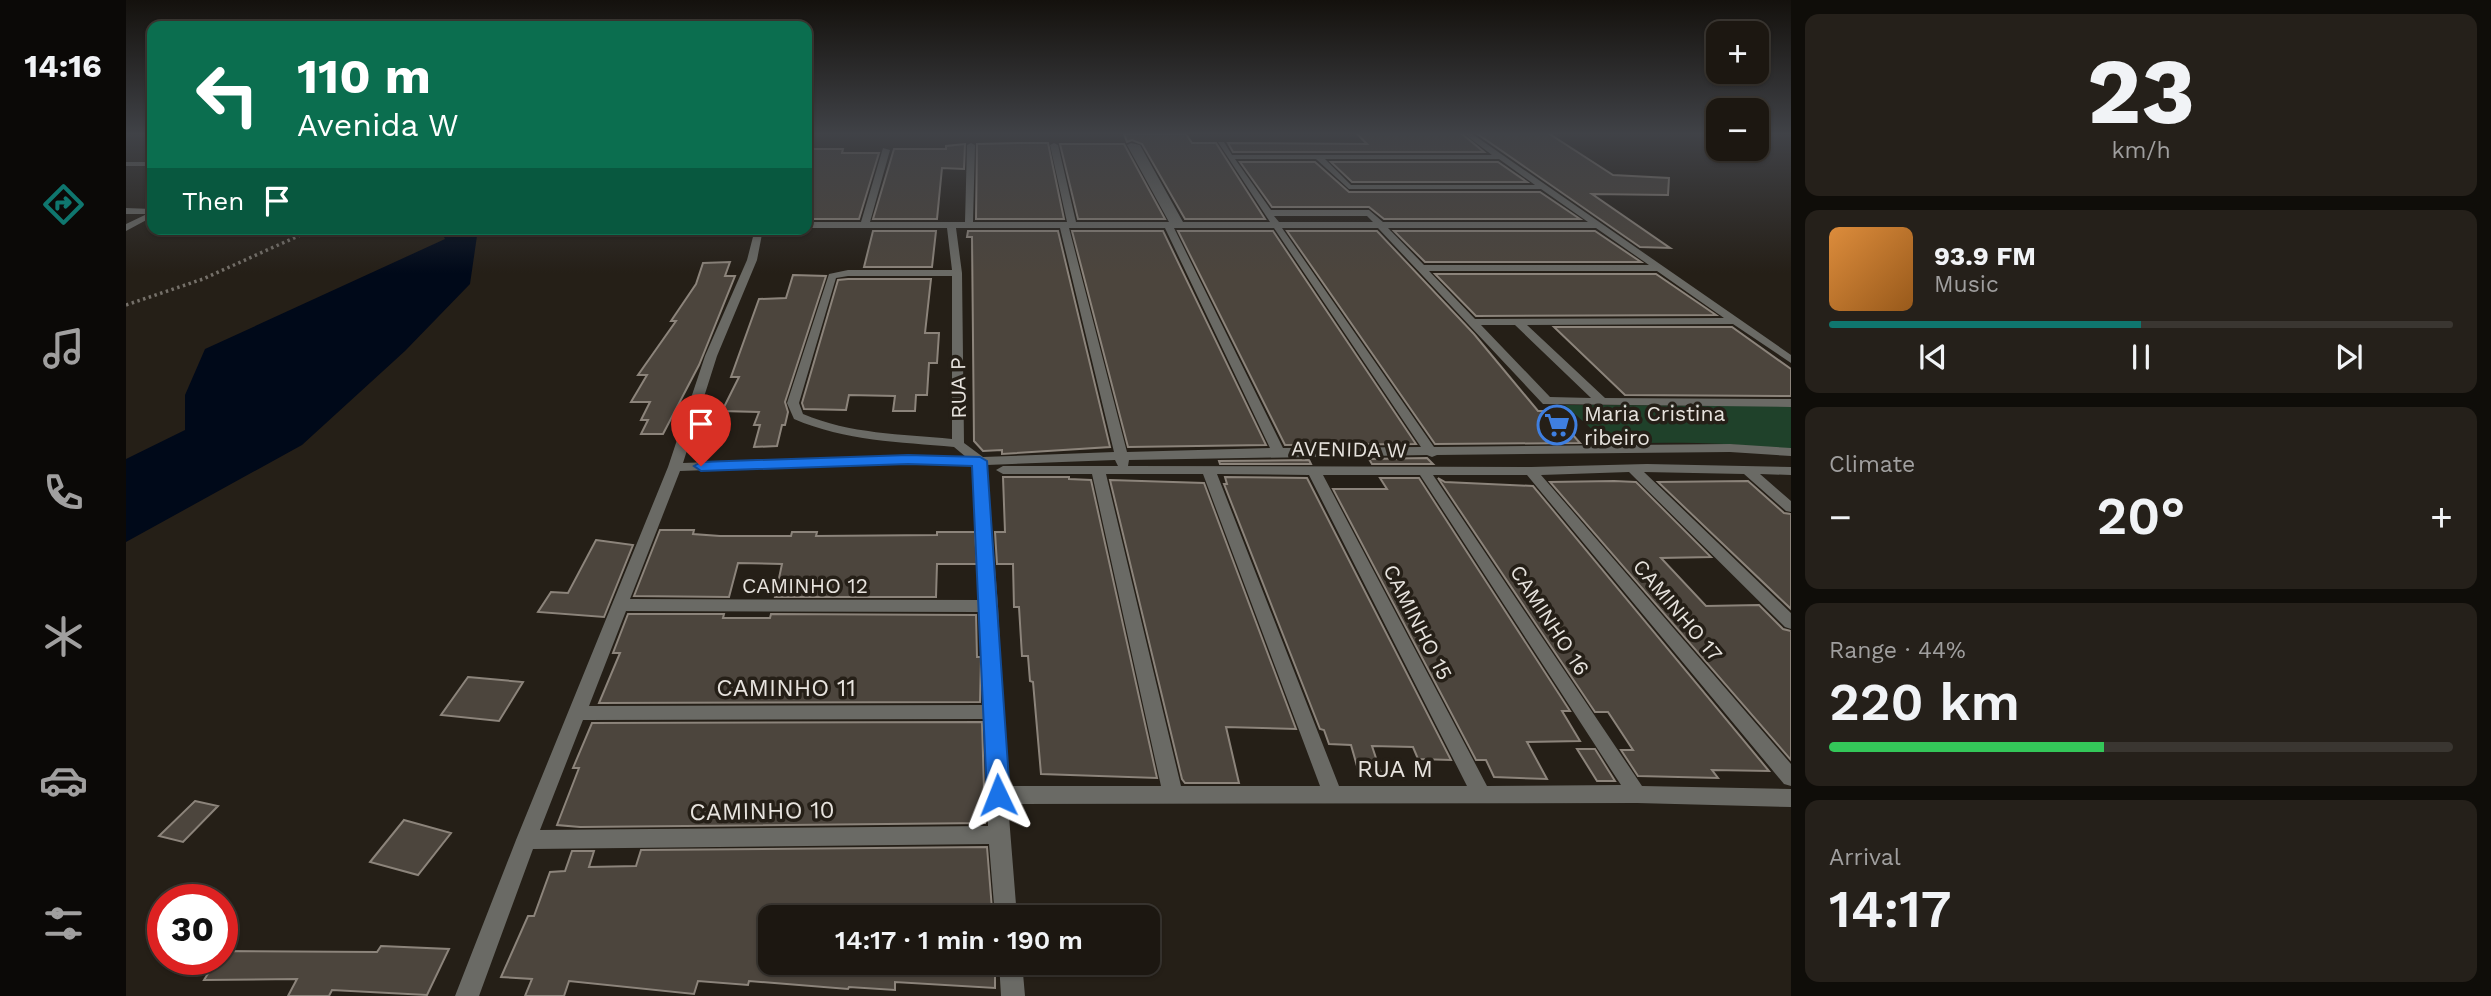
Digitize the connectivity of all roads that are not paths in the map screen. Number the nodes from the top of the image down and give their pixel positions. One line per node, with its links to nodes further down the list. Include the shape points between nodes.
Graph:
1 (878, 179): 16 (street)
2 (970, 179): 21 (street)
3 (1060, 179): 17 (street)
4 (1148, 179): 18 (street)
5 (1155, 179): 18 (street, via 1180,224)
6 (1246, 179): 12 (street)
7 (1341, 179): 9 (street, via 1349,187)
8 (1533, 179): 9 (street)
9 (1544, 187): 19 (street)
10 (126, 211): 11 (street)
11 (147, 212)
12 (1267, 213): 14 (street); 22 (street, via 1369,213)
13 (147, 215): 23 (street)
14 (1275, 224): 18 (street); 22 (street); 37 (street)
15 (812, 225): 16 (street)
16 (865, 225): 20 (street)
17 (1068, 225): 18 (street); 21 (street); 38 (street)
18 (1171, 225): 36 (street)
19 (1598, 225): 22 (street); 26 (street)
20 (951, 226): 21 (street); 27 (street, RUA P)
21 (969, 226)
22 (1382, 226): 25 (street)
23 (126, 228)
24 (758, 235): 40 (street, via 711,356)
25 (1423, 268): 26 (street); 29 (street)
26 (1661, 268): 28 (street)
27 (957, 273): 34 (street, RUA P); 34 (street, via 848,272 832,276 793,403 798,416 834,429)
28 (1737, 321): 30 (street); 31 (street)
29 (1473, 322): 30 (street); 32 (street, via 1547,401)
30 (1518, 322): 32 (street)
31 (1791, 360)
32 (1602, 402): 33 (street)
33 (1791, 403)
34 (958, 444): 39 (street, RUA P)
35 (1791, 452): 37 (street, AVENIDA W, via 1688,448)
36 (1279, 453): 37 (street, AVENIDA W); 38 (street, AVENIDA W)
37 (1432, 453)
38 (1123, 462): 39 (street, AVENIDA W); 41 (street, AVENIDA W); 42 (street, AVENIDA W)
39 (980, 466): 40 (street, AVENIDA W, via 908,459); 41 (street, AVENIDA W); 51 (street)
40 (675, 467): 50 (street)
41 (1098, 469): 56 (street)
42 (1208, 469): 43 (street, AVENIDA W); 59 (street)
43 (1313, 469): 46 (street, AVENIDA W); 60 (street, CAMINHO 15)
44 (1633, 469): 45 (street, AVENIDA W); 47 (street, AVENIDA W); 52 (street)
45 (1747, 470): 48 (street, AVENIDA W); 49 (street)
46 (1424, 471): 47 (street, AVENIDA W); 57 (street, CAMINHO 16)
47 (1531, 471): 55 (street, CAMINHO 17)
48 (1791, 471)
49 (1791, 508)
50 (621, 605): 51 (street, CAMINHO 12); 54 (street)
51 (990, 607): 53 (street)
52 (1791, 622)
53 (995, 712): 54 (street, CAMINHO 11); 58 (street)
54 (577, 713): 63 (street)
55 (1791, 778)
56 (1173, 794): 58 (street, RUA M); 59 (street, RUA M)
57 (1637, 794): 60 (street, RUA M); 61 (street, RUA M)
58 (998, 795): 62 (street)
59 (1333, 795): 60 (street, RUA M)
60 (1482, 795)
61 (1791, 798)
62 (999, 835): 63 (street, CAMINHO 10); 64 (street)
63 (526, 840): 66 (street)
64 (1005, 905)
65 (1011, 975): 67 (street)
66 (467, 996)
67 (1013, 996)

